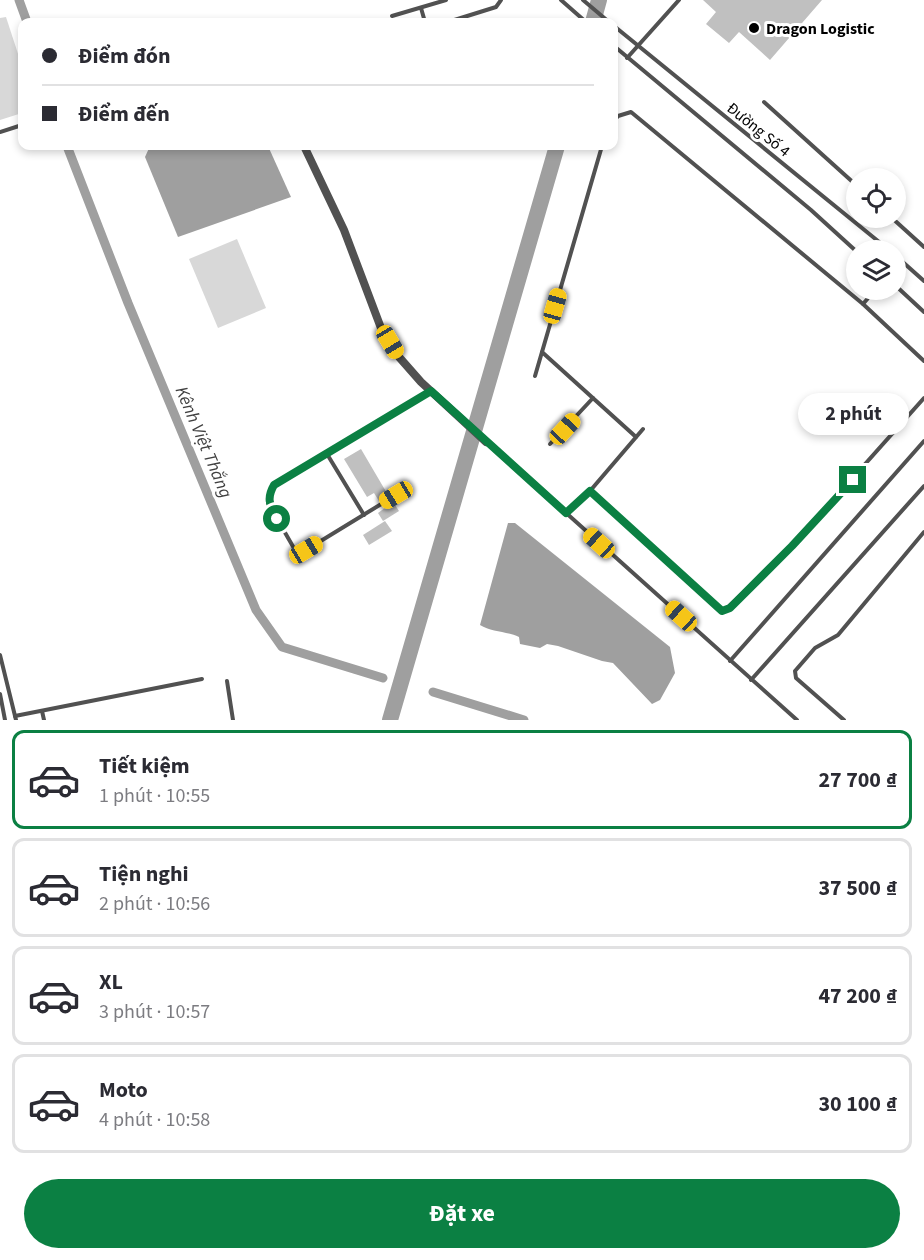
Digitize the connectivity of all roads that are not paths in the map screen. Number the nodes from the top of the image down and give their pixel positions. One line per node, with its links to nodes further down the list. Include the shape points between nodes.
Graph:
1 (446, 0): 6 (lane)
2 (501, 0): 9 (lane, via 496,7)
3 (561, 0): 10 (lane)
4 (583, 0): 11 (lane)
5 (679, 0): 13 (lane)
6 (421, 8): 7 (lane); 8 (lane)
7 (392, 16)
8 (424, 18)
9 (461, 18)
10 (582, 18)
11 (603, 18)
12 (618, 29): 13 (lane, Đường Số 4)
13 (638, 46): 15 (lane); 24 (lane, Đường Số 4)
14 (618, 50): 15 (lane)
15 (627, 58): 25 (lane)
16 (764, 102): 22 (lane)
17 (618, 116): 32 (lane, via 631,112)
18 (18, 126): 19 (lane)
19 (0, 132)
20 (306, 150): 38 (street, via 344,230 381,328 399,357)
21 (601, 150): 35 (lane)
22 (846, 177)
23 (903, 228): 26 (lane)
24 (877, 240)
25 (846, 242)
26 (924, 247)
27 (906, 265): 28 (lane)
28 (924, 281)
29 (906, 295): 33 (lane)
30 (866, 300): 32 (lane)
31 (924, 301): 33 (lane)
32 (863, 304): 36 (lane)
33 (919, 307): 34 (lane)
34 (924, 312)
35 (542, 352): 37 (lane); 39 (lane)
36 (924, 361)
37 (535, 376)
38 (431, 391): 44 (street); 46 (lane)
39 (593, 398): 42 (lane); 45 (lane)
40 (924, 398): 48 (lane, via 792,546 725,610 717,608)
41 (643, 429): 42 (lane)
42 (636, 436): 48 (lane)
43 (924, 441): 54 (lane)
44 (486, 442): 50 (lane)
45 (550, 444)
46 (327, 454): 51 (lane); 51 (lane, via 274,485 269,494 268,503 295,550 306,550)
47 (924, 486): 56 (lane)
48 (590, 491): 50 (lane)
49 (396, 495): 51 (lane)
50 (566, 513): 54 (lane)
51 (364, 515)
52 (924, 532): 65 (lane, via 838,635 815,648 795,672 796,678)
53 (0, 655): 61 (lane)
54 (730, 661): 56 (lane)
55 (202, 679): 59 (lane)
56 (751, 680): 64 (lane)
57 (227, 681): 63 (lane)
58 (0, 694): 60 (lane)
59 (42, 711): 61 (lane); 62 (lane)
60 (3, 716)
61 (16, 718)
62 (44, 720)
63 (234, 720)
64 (797, 720)
65 (844, 720)

